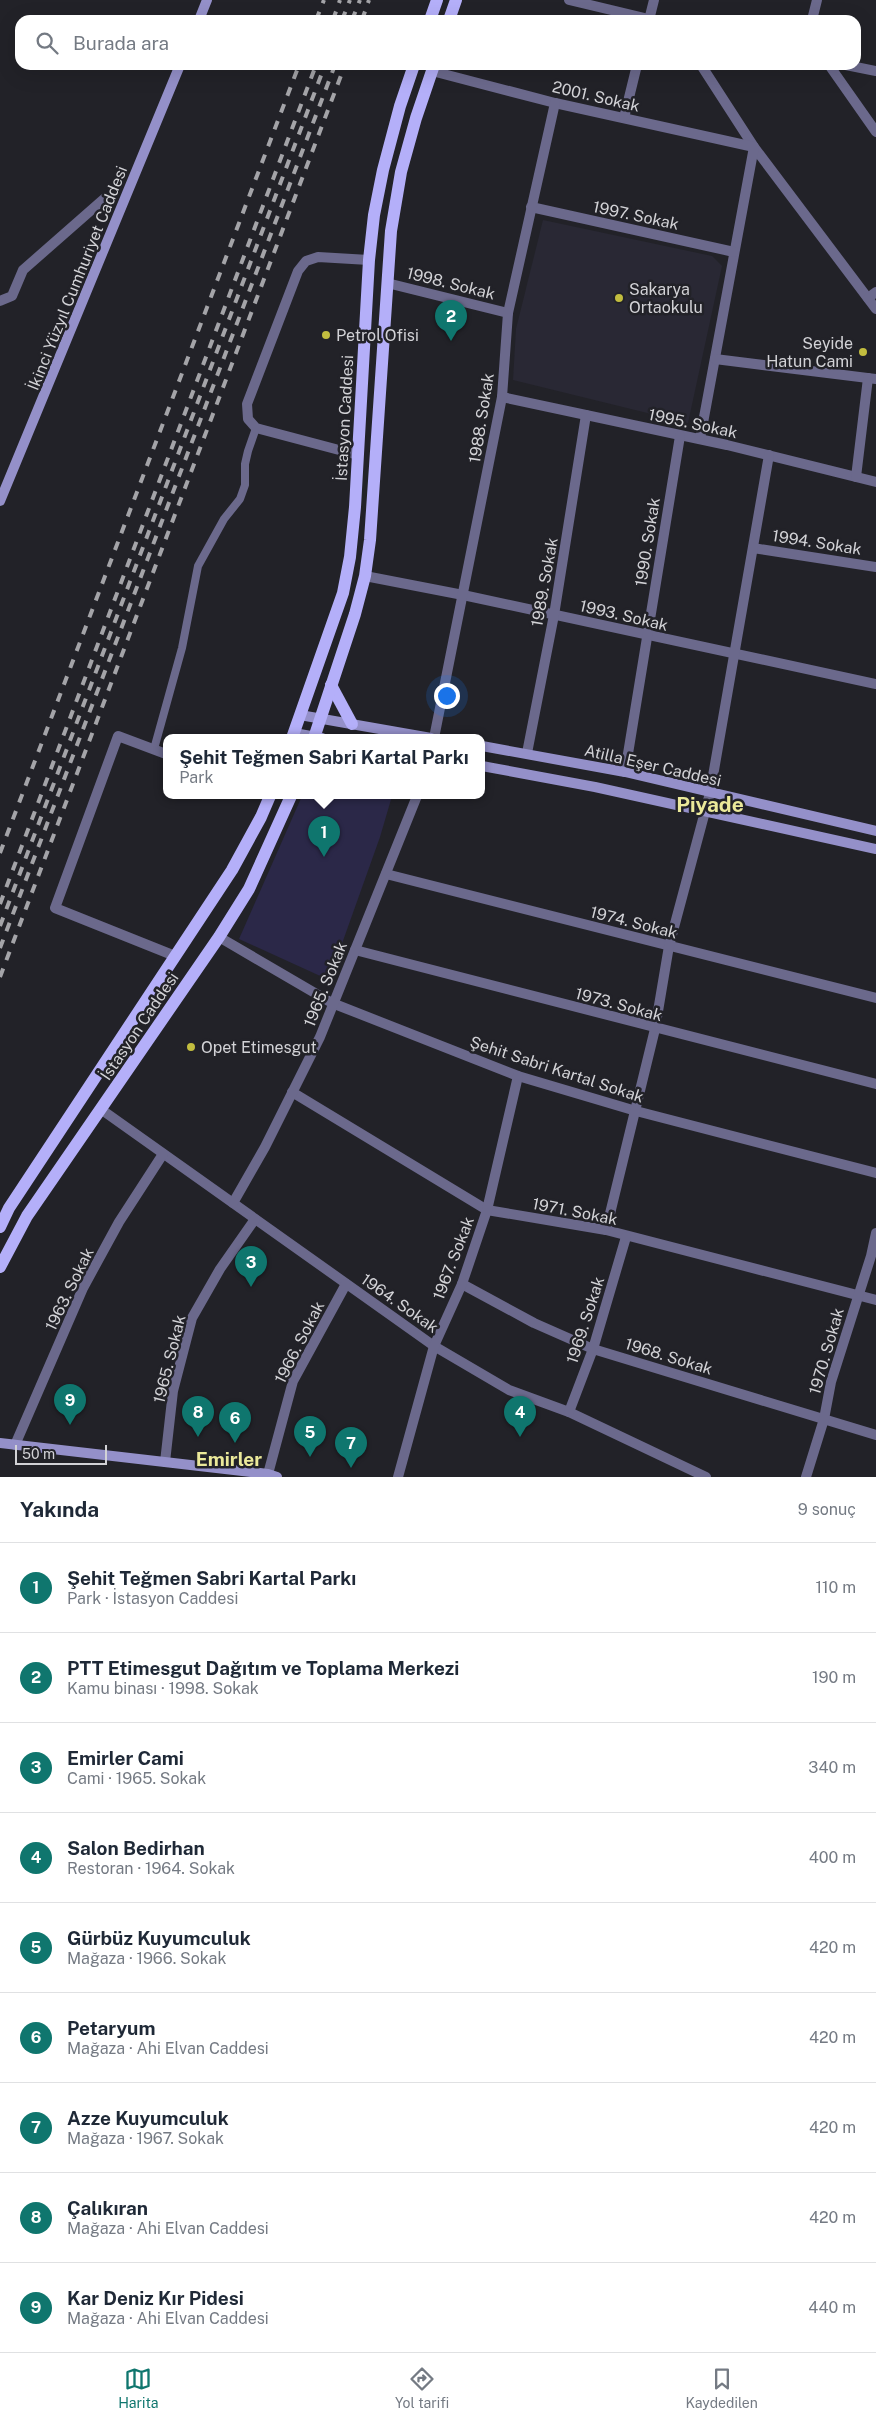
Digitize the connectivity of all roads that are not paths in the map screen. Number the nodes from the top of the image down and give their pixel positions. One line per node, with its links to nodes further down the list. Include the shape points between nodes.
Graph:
1 (207, 0): 7 (main road)
2 (438, 0): 8 (main road)
3 (456, 0): 9 (main road)
4 (569, 0): 10 (street)
5 (654, 0): 11 (street)
6 (818, 0): 12 (street)
7 (201, 15)
8 (432, 15)
9 (451, 15)
10 (630, 15)
11 (651, 15)
12 (814, 15)
13 (861, 68): 21 (street)
14 (178, 70): 46 (main road, İkinci Yüzyıl Cumhuriyet Caddesi)
15 (412, 70): 29 (main road, İstasyon Caddesi, via 383,170)
16 (432, 70): 30 (main road, İstasyon Caddesi, via 401,172 391,231)
17 (440, 70): 22 (street, 2001. Sokak)
18 (636, 70): 23 (street)
19 (703, 70): 25 (street)
20 (833, 70): 24 (street)
21 (876, 71)
22 (555, 103): 23 (street, 2001. Sokak); 27 (street, 1988. Sokak)
23 (624, 118): 25 (street, 2001. Sokak)
24 (876, 132)
25 (754, 147): 28 (street); 31 (street)
26 (105, 198): 32 (street, via 23,270 12,296)
27 (531, 207): 28 (street, 1997. Sokak); 34 (street, 1988. Sokak)
28 (734, 252): 35 (street)
29 (369, 260): 39 (street, via 318,257 306,261 298,271 247,404 248,419); 42 (main road, İstasyon Caddesi)
30 (387, 283): 34 (street, 1998. Sokak); 49 (main road, İstasyon Caddesi)
31 (872, 295): 33 (street)
32 (0, 301)
33 (876, 309)
34 (508, 312): 37 (street, 1988. Sokak)
35 (714, 359): 36 (street); 41 (street)
36 (872, 378): 44 (street)
37 (502, 397): 38 (street, 1995. Sokak); 50 (street, 1988. Sokak)
38 (586, 415): 40 (street, 1995. Sokak); 51 (street, 1989. Sokak)
39 (256, 428): 42 (street); 64 (lane, via 245,464 245,485 240,499 224,519 198,566 182,648)
40 (680, 436): 41 (street, 1995. Sokak); 52 (street, 1990. Sokak)
41 (700, 439): 43 (street, 1995. Sokak)
42 (358, 455): 56 (main road, İstasyon Caddesi, via 352,541 343,593)
43 (769, 456): 44 (street, 1995. Sokak); 47 (street)
44 (856, 477): 45 (street, 1995. Sokak)
45 (876, 482)
46 (0, 501)
47 (753, 548): 48 (street, 1994. Sokak); 53 (street)
48 (876, 567)
49 (365, 576): 50 (street, 1993. Sokak); 55 (main road, İstasyon Caddesi)
50 (463, 594): 51 (street, 1993. Sokak); 62 (street, 1988. Sokak)
51 (554, 615): 52 (street, 1993. Sokak); 66 (street, 1989. Sokak)
52 (647, 636): 53 (street, 1993. Sokak); 68 (street, 1990. Sokak)
53 (734, 655): 54 (street, 1993. Sokak); 69 (street)
54 (876, 684)
55 (330, 685): 57 (main road, İstasyon Caddesi); 58 (main road)
56 (300, 715): 57 (main road); 59 (main road, İstasyon Caddesi)
57 (320, 718): 58 (main road); 60 (main road, İstasyon Caddesi)
58 (352, 724): 61 (main road)
59 (294, 734)
60 (318, 734)
61 (409, 734)
62 (433, 734)
63 (485, 746): 66 (main road, Atilla Eşer Caddesi)
64 (154, 749): 65 (street); 80 (street, via 118,736 55,908)
65 (163, 753)
66 (527, 753): 68 (main road, Atilla Eşer Caddesi)
67 (485, 767): 73 (main road, Atilla Eşer Caddesi)
68 (625, 772): 69 (main road, Atilla Eşer Caddesi)
69 (710, 793): 73 (street); 74 (main road, Atilla Eşer Caddesi)
70 (269, 799): 80 (main road, İstasyon Caddesi, via 232,870)
71 (290, 799): 77 (main road, İstasyon Caddesi, via 249,889)
72 (416, 799): 76 (street, 1965. Sokak)
73 (706, 812): 75 (main road, Atilla Eşer Caddesi); 78 (street)
74 (876, 831)
75 (876, 849)
76 (386, 874): 78 (street, 1974. Sokak); 79 (street, 1965. Sokak)
77 (219, 938): 82 (street, Şehit Sabri Kartal Sokak); 87 (main road, İstasyon Caddesi)
78 (669, 946): 81 (street, 1974. Sokak); 83 (street)
79 (355, 950): 82 (street, 1965. Sokak); 83 (street, 1973. Sokak)
80 (175, 956): 94 (main road, İstasyon Caddesi)
81 (876, 998)
82 (332, 1003): 84 (street, Şehit Sabri Kartal Sokak); 86 (street, 1965. Sokak, via 320,1037)
83 (655, 1029): 85 (street, 1973. Sokak); 88 (street)
84 (518, 1076): 88 (street, Şehit Sabri Kartal Sokak); 92 (street, 1967. Sokak)
85 (876, 1084)
86 (292, 1092): 91 (street, 1965. Sokak); 92 (street, 1971. Sokak)
87 (102, 1110): 89 (street, 1964. Sokak); 98 (main road, İstasyon Caddesi, via 27,1216)
88 (636, 1111): 90 (street, Şehit Sabri Kartal Sokak); 95 (street)
89 (163, 1154): 91 (street, 1964. Sokak); 109 (street, 1963. Sokak, via 119,1222 83,1288)
90 (876, 1173)
91 (233, 1203): 93 (street, 1964. Sokak)
92 (487, 1210): 95 (street, 1971. Sokak); 100 (street, 1967. Sokak)
93 (255, 1219): 99 (street, 1964. Sokak); 110 (street, 1965. Sokak, via 220,1269 192,1318 173,1391)
94 (0, 1226)
95 (606, 1230): 97 (street, 1971. Sokak)
96 (876, 1234): 101 (street, 1970. Sokak)
97 (626, 1237): 101 (street, 1971. Sokak); 104 (street, 1969. Sokak)
98 (0, 1267)
99 (346, 1284): 103 (street, 1964. Sokak); 112 (street, 1966. Sokak, via 293,1381)
100 (462, 1284): 103 (street, 1967. Sokak); 104 (street, 1968. Sokak, via 534,1323)
101 (859, 1295): 102 (street, 1971. Sokak); 106 (street, 1970. Sokak, via 831,1382)
102 (876, 1300)
103 (434, 1346): 105 (street, 1964. Sokak, via 509,1390); 113 (street, 1967. Sokak)
104 (593, 1349): 105 (street, 1969. Sokak); 106 (street, 1968. Sokak)
105 (569, 1412): 114 (street, 1964. Sokak)
106 (824, 1418): 107 (street, 1968. Sokak); 115 (street, 1970. Sokak)
107 (876, 1434)
108 (0, 1443): 109 (main road)
109 (15, 1445): 110 (main road)
110 (165, 1462): 111 (main road)
111 (224, 1474): 112 (main road)
112 (273, 1476)
113 (398, 1477)
114 (706, 1477)
115 (806, 1477)

